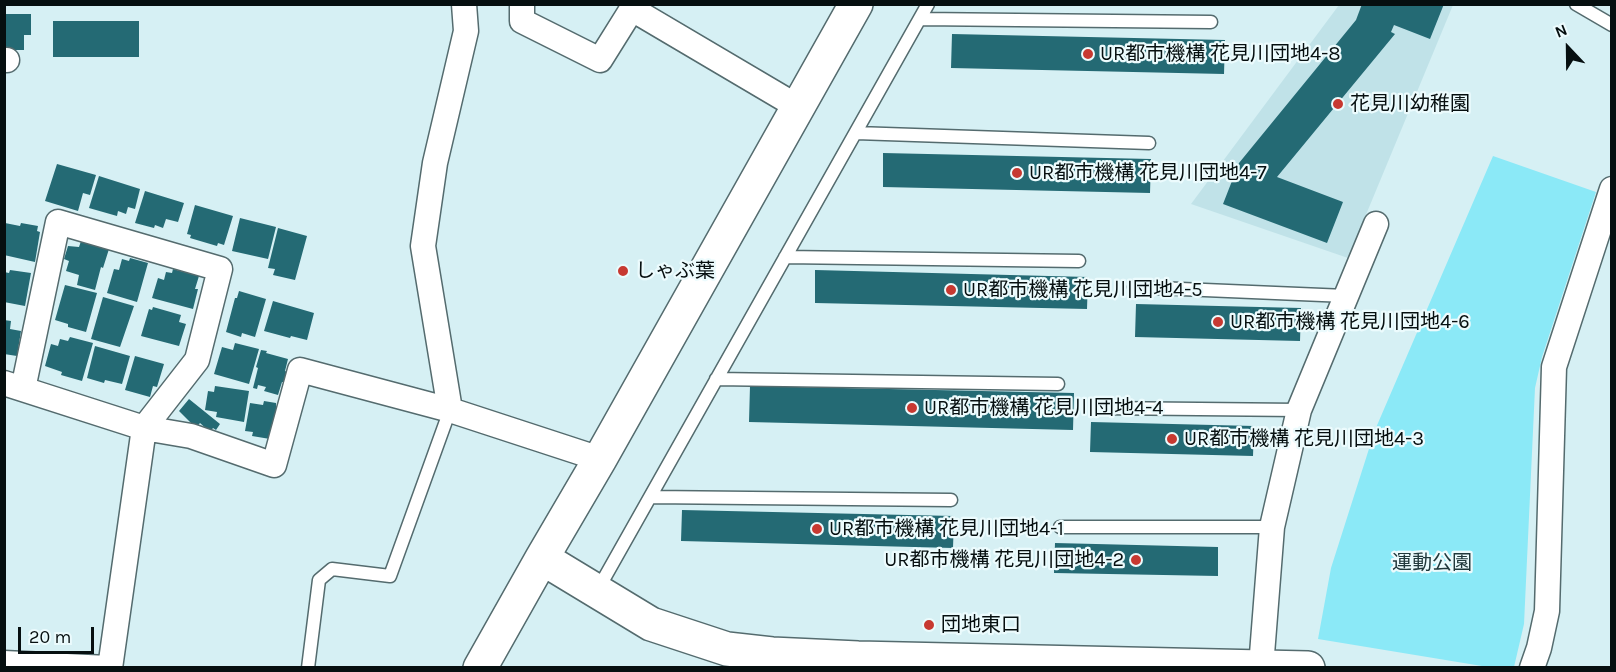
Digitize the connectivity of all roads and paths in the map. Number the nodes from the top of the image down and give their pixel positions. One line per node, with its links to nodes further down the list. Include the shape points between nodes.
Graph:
1 (464, 4): 23 (street, via 466,31 435,163 423,246)
2 (522, 4): 6 (street, via 522,21 600,60)
3 (856, 4): 10 (street)
4 (928, 4): 7 (lane)
5 (1576, 4): 9 (lane)
6 (633, 7): 10 (street)
7 (920, 19): 8 (lane); 11 (lane)
8 (1211, 22)
9 (1611, 25)
10 (798, 107): 26 (street)
11 (856, 133): 12 (lane); 15 (lane)
12 (1149, 143)
13 (1611, 189): 40 (street, via 1554,367 1547,611)
14 (1376, 224): 18 (street)
15 (785, 257): 16 (lane); 19 (lane)
16 (1079, 261)
17 (1134, 287): 18 (lane)
18 (1346, 297): 24 (street)
19 (716, 379): 20 (lane); 27 (lane)
20 (1058, 384)
21 (14, 386): 25 (street); 25 (street, via 57,222 220,269 197,360)
22 (1099, 408): 24 (lane)
23 (450, 410): 25 (street, via 300,370 274,465 191,436); 26 (street); 37 (lane, via 390,576 332,569 319,580)
24 (1299, 410): 30 (street)
25 (144, 428): 36 (street)
26 (600, 459): 31 (street)
27 (650, 497): 28 (lane); 32 (lane)
28 (951, 500)
29 (1060, 527): 30 (lane)
30 (1272, 527): 35 (street)
31 (542, 558): 32 (street); 38 (street)
32 (596, 592): 33 (street, via 651,624 727,649)
33 (846, 662): 35 (street)
34 (4, 663): 36 (street)
35 (1261, 667): 39 (street)
36 (109, 668)
37 (309, 668)
38 (480, 668)
39 (1308, 668)
40 (1532, 668)

